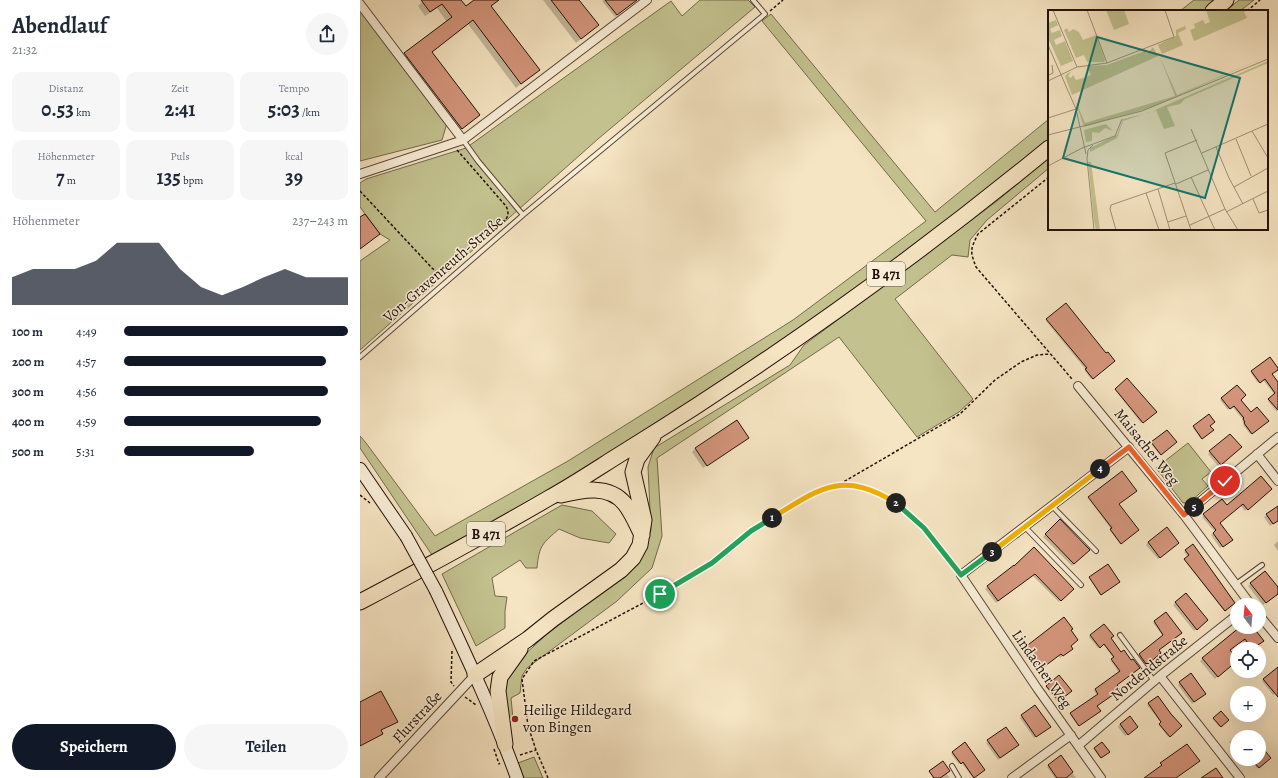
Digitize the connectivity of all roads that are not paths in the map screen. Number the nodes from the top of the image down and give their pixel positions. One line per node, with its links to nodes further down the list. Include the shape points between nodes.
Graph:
1 (647, 0): 6 (street)
2 (753, 0): 9 (lane, Von-Gravenreuth-Straße, via 765,14)
3 (1226, 0): 5 (highway)
4 (360, 4): 6 (street)
5 (1214, 10)
6 (459, 142): 8 (street); 9 (lane)
7 (1048, 149): 12 (highway, B 471, via 992,195 848,303)
8 (360, 174)
9 (523, 215): 10 (lane, Von-Gravenreuth-Straße)
10 (360, 357)
11 (1078, 386): 14 (street, Maisacher Weg)
12 (657, 432): 18 (highway, B 471); 22 (highway, via 637,459 634,472 644,520)
13 (1278, 437): 15 (street)
14 (1129, 447): 19 (street); 20 (street, Maisacher Weg)
15 (1257, 454): 17 (street); 20 (street)
16 (360, 469): 34 (street, bridge, via 406,536 436,591)
17 (1278, 481)
18 (550, 498): 22 (highway, via 594,489 612,493 624,504); 28 (highway, B 471)
19 (1052, 506): 21 (street); 23 (lane)
20 (1184, 515): 25 (street, Maisacher Weg)
21 (1025, 527): 26 (lane); 36 (street, Lindacher Weg, via 961,575)
22 (642, 536): 33 (highway, via 633,558 621,570)
23 (1096, 551)
24 (1262, 565): 25 (lane)
25 (1235, 584): 27 (street, Maisacher Weg)
26 (1080, 585)
27 (1245, 598)
28 (360, 602)
29 (1230, 620): 35 (street, Nordendstraße)
30 (1266, 623): 32 (street)
31 (1120, 635): 35 (lane)
32 (1278, 638)
33 (528, 639): 34 (highway); 37 (highway, via 500,677 498,691)
34 (475, 675): 37 (street); 40 (street, Flurstraße)
35 (1157, 679): 38 (street, Nordendstraße); 45 (street)
36 (1071, 735): 38 (street, Lindacher Weg); 43 (street)
37 (504, 744): 41 (street)
38 (1079, 745): 44 (street, Lindacher Weg)
39 (952, 766): 42 (lane)
40 (379, 778)
41 (517, 778)
42 (959, 778)
43 (1012, 778)
44 (1102, 778)
45 (1240, 778)

